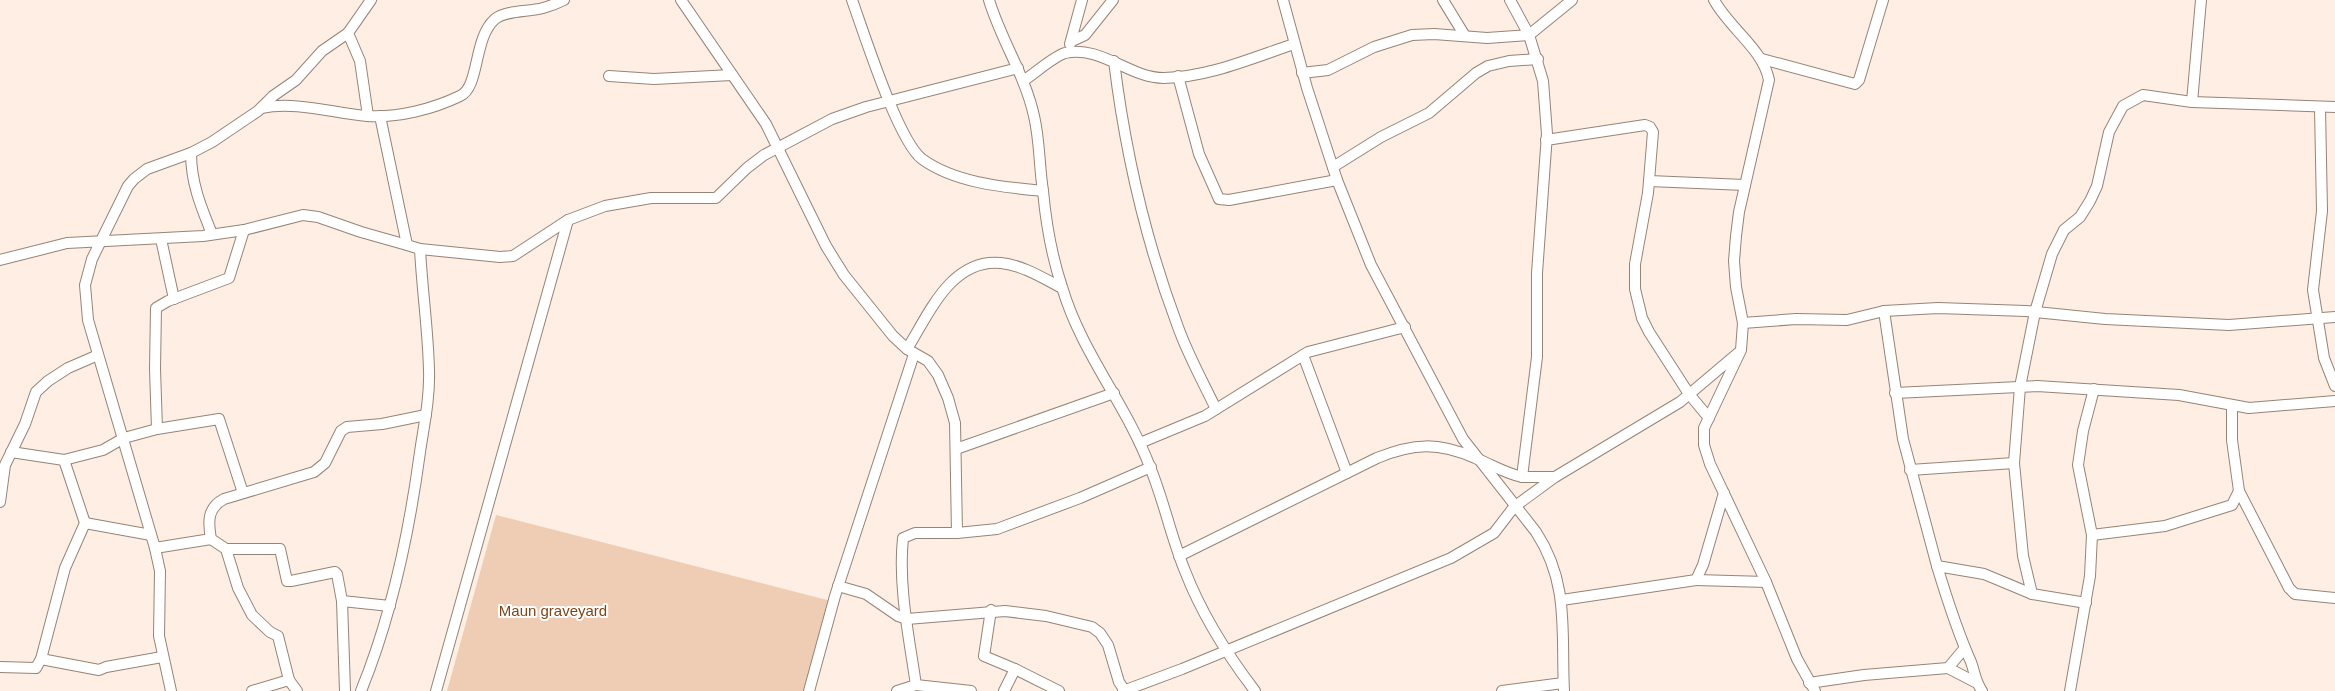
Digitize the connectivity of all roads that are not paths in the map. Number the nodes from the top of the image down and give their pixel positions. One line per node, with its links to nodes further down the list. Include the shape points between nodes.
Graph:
1 (371, 0): 15 (street)
2 (564, 0): 36 (street, via 543,8 502,15 494,20 479,48 470,89 462,96 416,111)
3 (681, 0): 25 (street)
4 (852, 0): 30 (street)
5 (989, 0): 24 (street)
6 (1082, 0): 18 (street)
7 (1113, 0): 18 (street, via 1085,35)
8 (1283, 0): 19 (street)
9 (1443, 0): 17 (street)
10 (1510, 0): 16 (street)
11 (1572, 0): 16 (street)
12 (1714, 0): 22 (street, via 1724,17)
13 (1883, 0): 22 (street, via 1859,80 1855,84)
14 (2201, 0): 31 (street)
15 (348, 33): 32 (street, via 322,50 296,80); 35 (street, via 360,60)
16 (1529, 35): 17 (street, via 1508,38); 21 (street)
17 (1465, 36): 26 (street, via 1412,35 1374,47 1328,70)
18 (1072, 41): 20 (street)
19 (1294, 44): 26 (street); 28 (street, via 1216,70)
20 (1063, 53): 23 (street, via 1091,54); 29 (street)
21 (1538, 59): 37 (street); 40 (street, via 1509,60 1488,66 1429,113)
22 (1762, 59): 43 (street, via 1768,71 1768,91)
23 (1114, 62): 28 (street, via 1151,76); 73 (street, via 1126,142 1152,246 1177,326)
24 (1018, 68): 29 (street); 30 (street)
25 (732, 74): 27 (street, via 654,79); 38 (street)
26 (1302, 74): 40 (street)
27 (609, 76)
28 (1178, 76): 41 (street, via 1199,154 1219,199 1229,200)
29 (1023, 80): 44 (street, via 1038,135)
30 (890, 101): 38 (street, via 832,119); 44 (street, via 908,143 921,158 942,170 982,182)
31 (2192, 102): 33 (street); 56 (street, via 2143,95 2123,106 2109,132 2097,186 2090,201 2080,217 2064,230 2052,254)
32 (262, 108): 35 (street, via 288,106); 39 (street)
33 (2320, 108): 34 (street); 58 (street, via 2322,211 2313,290)
34 (2335, 108)
35 (368, 116): 36 (street)
36 (380, 116): 50 (street)
37 (1546, 140): 42 (street, via 1645,125 1653,132); 87 (street, via 1537,273 1537,357)
38 (780, 148): 45 (street, via 747,168 716,198 636,200 606,206); 62 (street, via 810,216 840,268 858,294)
39 (191, 153): 47 (street, via 191,172 197,198); 49 (street, via 148,169 134,179)
40 (1333, 167): 41 (street)
41 (1337, 180): 60 (street, via 1371,265)
42 (1649, 181): 43 (street); 70 (street, via 1635,264 1635,290 1649,332)
43 (1745, 185): 59 (street, via 1734,262)
44 (1043, 191): 53 (street)
45 (568, 220): 51 (street, via 513,256 500,258); 132 (street)
46 (244, 230): 47 (street); 50 (street, via 303,215); 54 (street, via 228,278)
47 (212, 234): 48 (street)
48 (161, 239): 49 (street); 54 (street)
49 (101, 240): 52 (street, via 68,243); 63 (street, via 85,285 88,320)
50 (407, 245): 51 (street)
51 (420, 249): 74 (street, via 430,369)
52 (0, 260)
53 (1062, 288): 62 (street, via 1002,263 976,266 952,279); 68 (street, via 1083,341)
54 (174, 299): 76 (street, via 156,308)
55 (1884, 311): 56 (street, via 1938,308); 59 (street, via 1847,320); 69 (street)
56 (2036, 312): 58 (street, via 2229,325); 66 (street)
57 (2335, 317): 58 (street)
58 (2316, 318): 65 (street, via 2324,358)
59 (1743, 323): 61 (street)
60 (1405, 327): 64 (street); 81 (street, via 1452,420)
61 (1741, 350): 70 (street); 75 (street)
62 (910, 351): 79 (street, via 928,362 938,375 955,424); 106 (street)
63 (98, 355): 77 (street); 80 (street, via 68,368 36,392 26,424)
64 (1303, 355): 73 (street); 86 (street)
65 (2335, 386)
66 (2020, 387): 67 (street); 69 (street); 83 (street)
67 (2094, 389): 72 (street, via 2179,395); 97 (street, via 2078,465)
68 (1114, 392): 78 (street); 79 (street)
69 (1895, 393): 85 (street)
70 (1689, 394): 75 (street); 88 (street)
71 (2335, 401): 72 (street, via 2248,408)
72 (2232, 405): 90 (street, via 2232,440)
73 (1216, 409): 78 (street)
74 (426, 415): 91 (street, via 347,427 341,431 325,463 314,472); 112 (street)
75 (1709, 418): 92 (street, via 1704,428 1704,445)
76 (157, 429): 77 (street); 91 (street, via 219,419)
77 (124, 438): 82 (street, via 110,448); 98 (street)
78 (1140, 443): 84 (street)
79 (956, 449): 96 (street)
80 (11, 452): 82 (street); 89 (street)
81 (1476, 458): 86 (street, via 1442,447 1417,445 1389,453); 87 (street, via 1496,469); 94 (street)
82 (64, 460): 95 (street)
83 (2014, 463): 85 (street); 107 (street, via 2023,556)
84 (1151, 467): 96 (street, via 1013,524); 102 (street)
85 (1910, 470): 103 (street)
86 (1347, 473): 102 (street)
87 (1522, 476): 88 (street)
88 (1555, 477): 94 (street)
89 (1, 482): 93 (street)
90 (2239, 491): 97 (street, via 2232,505 2165,526); 108 (street, via 2289,588 2295,594)
91 (243, 493): 99 (street, via 216,503 208,522)
92 (1724, 493): 104 (street); 105 (street)
93 (0, 502)
94 (1514, 507): 109 (street, via 1546,548); 116 (street, via 1494,533 1451,558)
95 (84, 522): 98 (street); 118 (street, via 65,568)
96 (957, 533): 114 (street, via 915,533 903,538)
97 (2092, 534): 111 (street)
98 (151, 535): 100 (street)
99 (211, 539): 100 (street); 101 (street)
100 (155, 548): 117 (street, via 160,571 159,636)
101 (226, 549): 110 (street, via 280,549 287,580 292,582 335,572); 122 (street, via 238,588 252,614 278,636)
102 (1179, 556): 116 (street)
103 (1937, 566): 107 (street, via 1984,574); 115 (street)
104 (1696, 580): 105 (street); 109 (street)
105 (1766, 582): 126 (street, via 1797,659)
106 (838, 586): 114 (street, via 866,594); 133 (street)
107 (2032, 594): 111 (street)
108 (2335, 598)
109 (1562, 600): 125 (street)
110 (342, 601): 112 (street); 130 (street)
111 (2086, 603): 142 (street)
112 (390, 606): 131 (street)
113 (991, 610): 114 (street); 121 (street, via 984,656); 138 (street, via 1046,616 1092,627 1108,645)
114 (907, 619): 124 (street)
115 (1964, 649): 120 (street); 123 (street, via 1972,664)
116 (1225, 652): 138 (street); 139 (street)
117 (162, 657): 118 (street, via 106,666 99,670); 127 (street)
118 (41, 659): 119 (street, via 36,668)
119 (0, 667)
120 (1948, 668): 123 (street); 126 (street, via 1881,673)
121 (1014, 669): 136 (street); 137 (street)
122 (289, 680): 128 (street); 129 (street)
123 (1975, 682): 141 (street)
124 (916, 685): 134 (street); 135 (street)
125 (1563, 687): 140 (street)
126 (1812, 687)
127 (171, 691)
128 (252, 691)
129 (297, 691)
130 (344, 691)
131 (361, 691)
132 (436, 691)
133 (808, 691)
134 (897, 691)
135 (971, 691)
136 (1004, 691)
137 (1059, 691)
138 (1124, 691)
139 (1255, 691)
140 (1502, 691)
141 (1982, 691)
142 (2070, 691)

